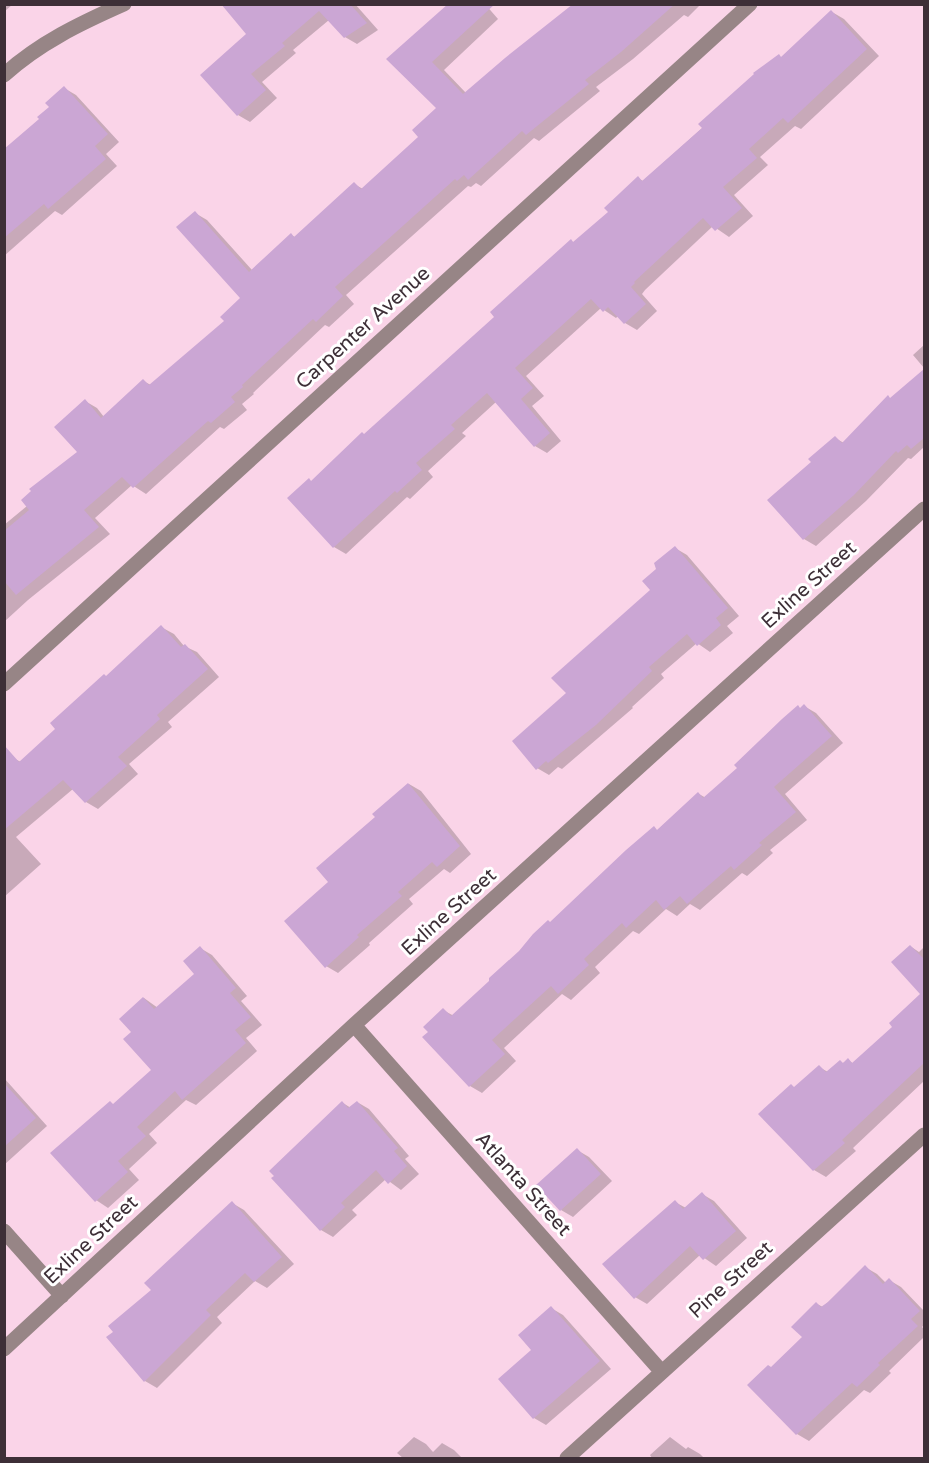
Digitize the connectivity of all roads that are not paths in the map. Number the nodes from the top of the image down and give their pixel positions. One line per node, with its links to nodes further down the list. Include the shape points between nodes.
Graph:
1 (124, 4): 3 (street, via 57,36)
2 (750, 4): 5 (street, Carpenter Avenue)
3 (4, 75)
4 (924, 509): 6 (street, Exline Street)
5 (4, 684)
6 (354, 1025): 9 (street, Exline Street); 11 (street, Atlanta Street)
7 (924, 1135): 11 (street, Pine Street)
8 (4, 1231): 9 (street)
9 (62, 1296): 10 (street, Exline Street)
10 (4, 1349)
11 (661, 1371): 12 (street, Pine Street)
12 (567, 1458)

